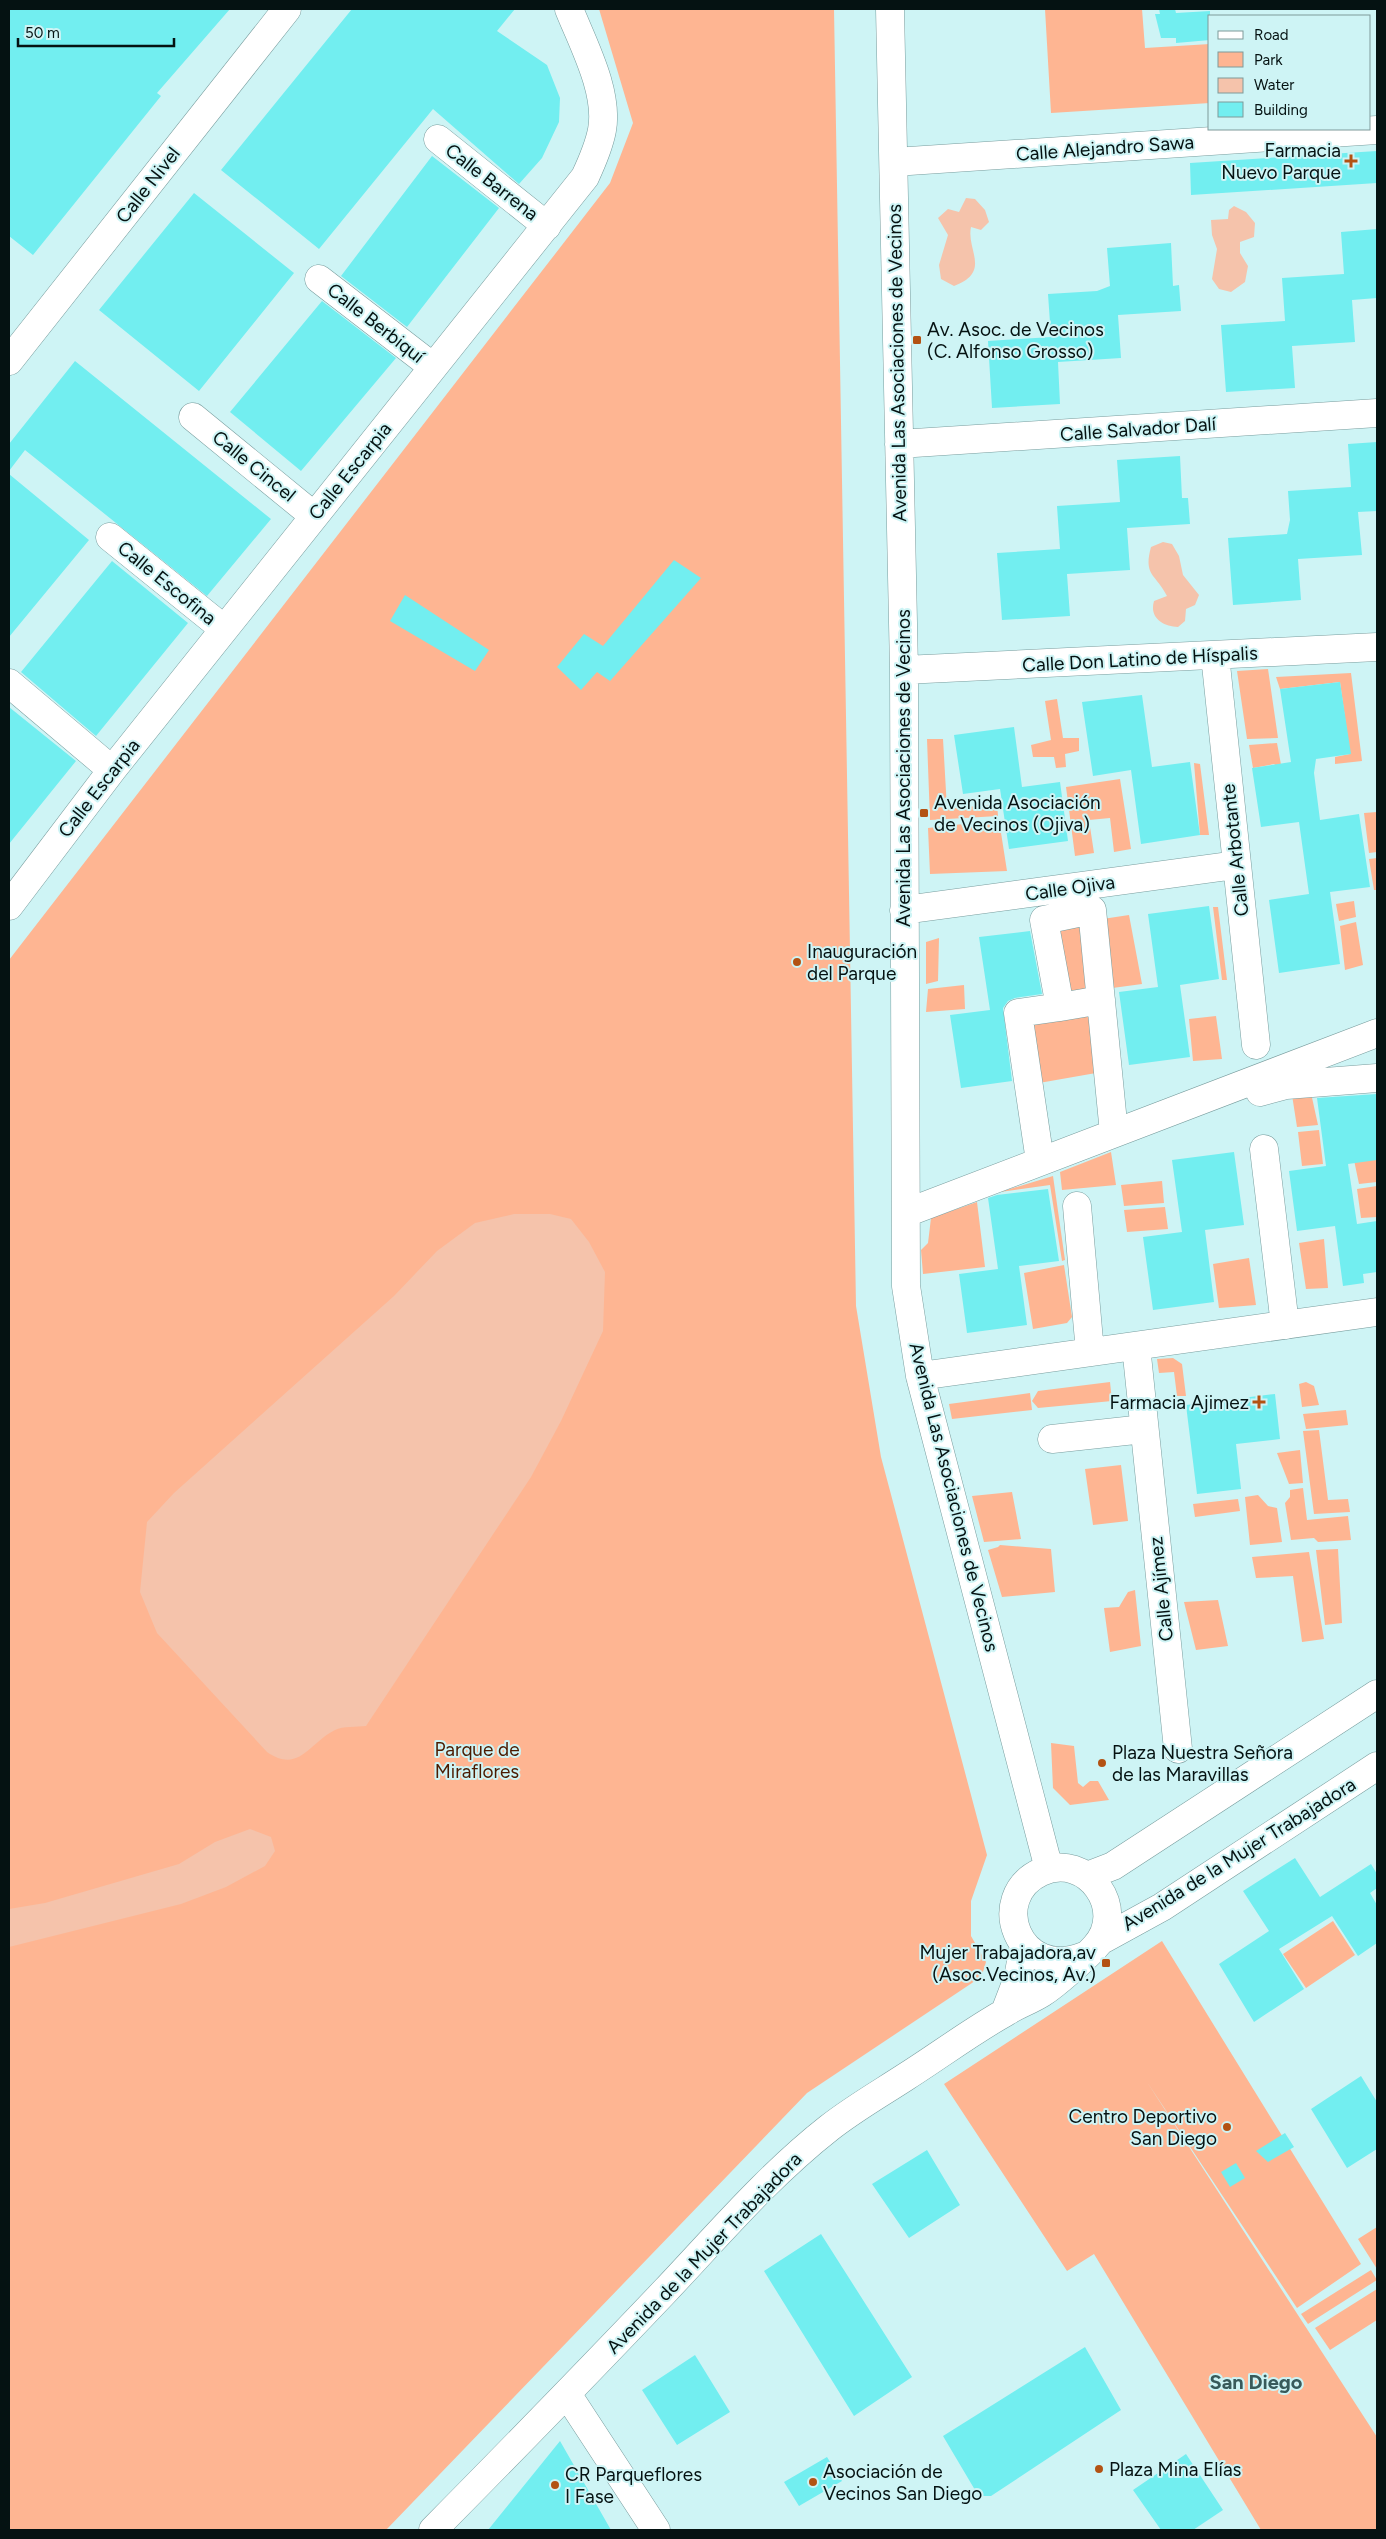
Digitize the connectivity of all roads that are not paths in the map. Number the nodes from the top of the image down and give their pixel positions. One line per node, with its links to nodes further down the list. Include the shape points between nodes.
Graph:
1 (287, 9): 9 (street, Calle Nivel)
2 (569, 9): 7 (street, Calle Escarpia, via 600,90 604,113 602,130 585,177)
3 (890, 9): 6 (street, Avenida Las Asociaciones de Vecinos)
4 (1377, 130): 6 (street, Calle Alejandro Sawa)
5 (438, 139): 7 (street, Calle Barrena)
6 (894, 162): 13 (street, Avenida Las Asociaciones de Vecinos)
7 (547, 226): 10 (street, Calle Escarpia)
8 (319, 279): 10 (street, Calle Berbiquí)
9 (12, 350)
10 (433, 367): 14 (street, Calle Escarpia)
11 (1377, 413): 13 (street, Calle Salvador Dalí)
12 (193, 417): 14 (street, Calle Cincel)
13 (899, 444): 19 (street, Avenida Las Asociaciones de Vecinos)
14 (314, 516): 16 (street, Calle Escarpia)
15 (110, 537): 16 (street, Calle Escofina)
16 (224, 629): 21 (street, Calle Escarpia)
17 (1377, 647): 18 (street, Calle Don Latino de Híspalis)
18 (1215, 655): 19 (street, Calle Don Latino de Híspalis); 22 (street, Calle Arbotante)
19 (904, 670): 24 (street, Avenida Las Asociaciones de Vecinos)
20 (9, 683): 21 (street)
21 (112, 770): 23 (street, Calle Escarpia)
22 (1236, 865): 24 (street, Calle Ojiva); 28 (street, Calle Arbotante)
23 (9, 906)
24 (904, 910): 35 (street, Avenida Las Asociaciones de Vecinos)
25 (1101, 1000): 26 (street); 26 (street, via 1092,910 1044,920); 31 (street)
26 (1060, 1006): 33 (street, via 1018,1013)
27 (1377, 1033): 30 (street)
28 (1256, 1045)
29 (1377, 1078): 30 (street, via 1286,1085 1228,1100)
30 (1226, 1090): 31 (street)
31 (1114, 1133): 33 (street)
32 (1264, 1149): 37 (street)
33 (1040, 1161): 35 (street)
34 (1077, 1206): 39 (street)
35 (906, 1212): 40 (street, Avenida Las Asociaciones de Vecinos, via 906,1286)
36 (1377, 1312): 37 (street)
37 (1285, 1325): 38 (street)
38 (1136, 1346): 39 (street); 41 (street, Calle Ajímez)
39 (1090, 1352): 40 (street)
40 (920, 1376): 46 (street, Avenida Las Asociaciones de Vecinos)
41 (1144, 1429): 42 (street); 44 (street, Calle Ajímez)
42 (1052, 1439)
43 (1377, 1694): 47 (street, via 1113,1866)
44 (1178, 1749)
45 (1377, 1766): 49 (street, Avenida de la Mujer Trabajadora)
46 (1049, 1869): 47 (street, via 1069,1869); 48 (street, via 1030,1879 1017,1896 1014,1925)
47 (1087, 1876): 49 (street, via 1100,1889 1107,1906 1107,1924)
48 (1024, 1946): 49 (street, via 1052,1962 1063,1962); 50 (street, via 1018,1978)
49 (1092, 1949): 50 (street, Avenida de la Mujer Trabajadora, via 1044,1992)
50 (1005, 2012): 51 (street, Avenida de la Mujer Trabajadora, via 829,2128 763,2187)
51 (567, 2394): 52 (street, Avenida de la Mujer Trabajadora); 53 (street)
52 (433, 2530)
53 (656, 2530)

